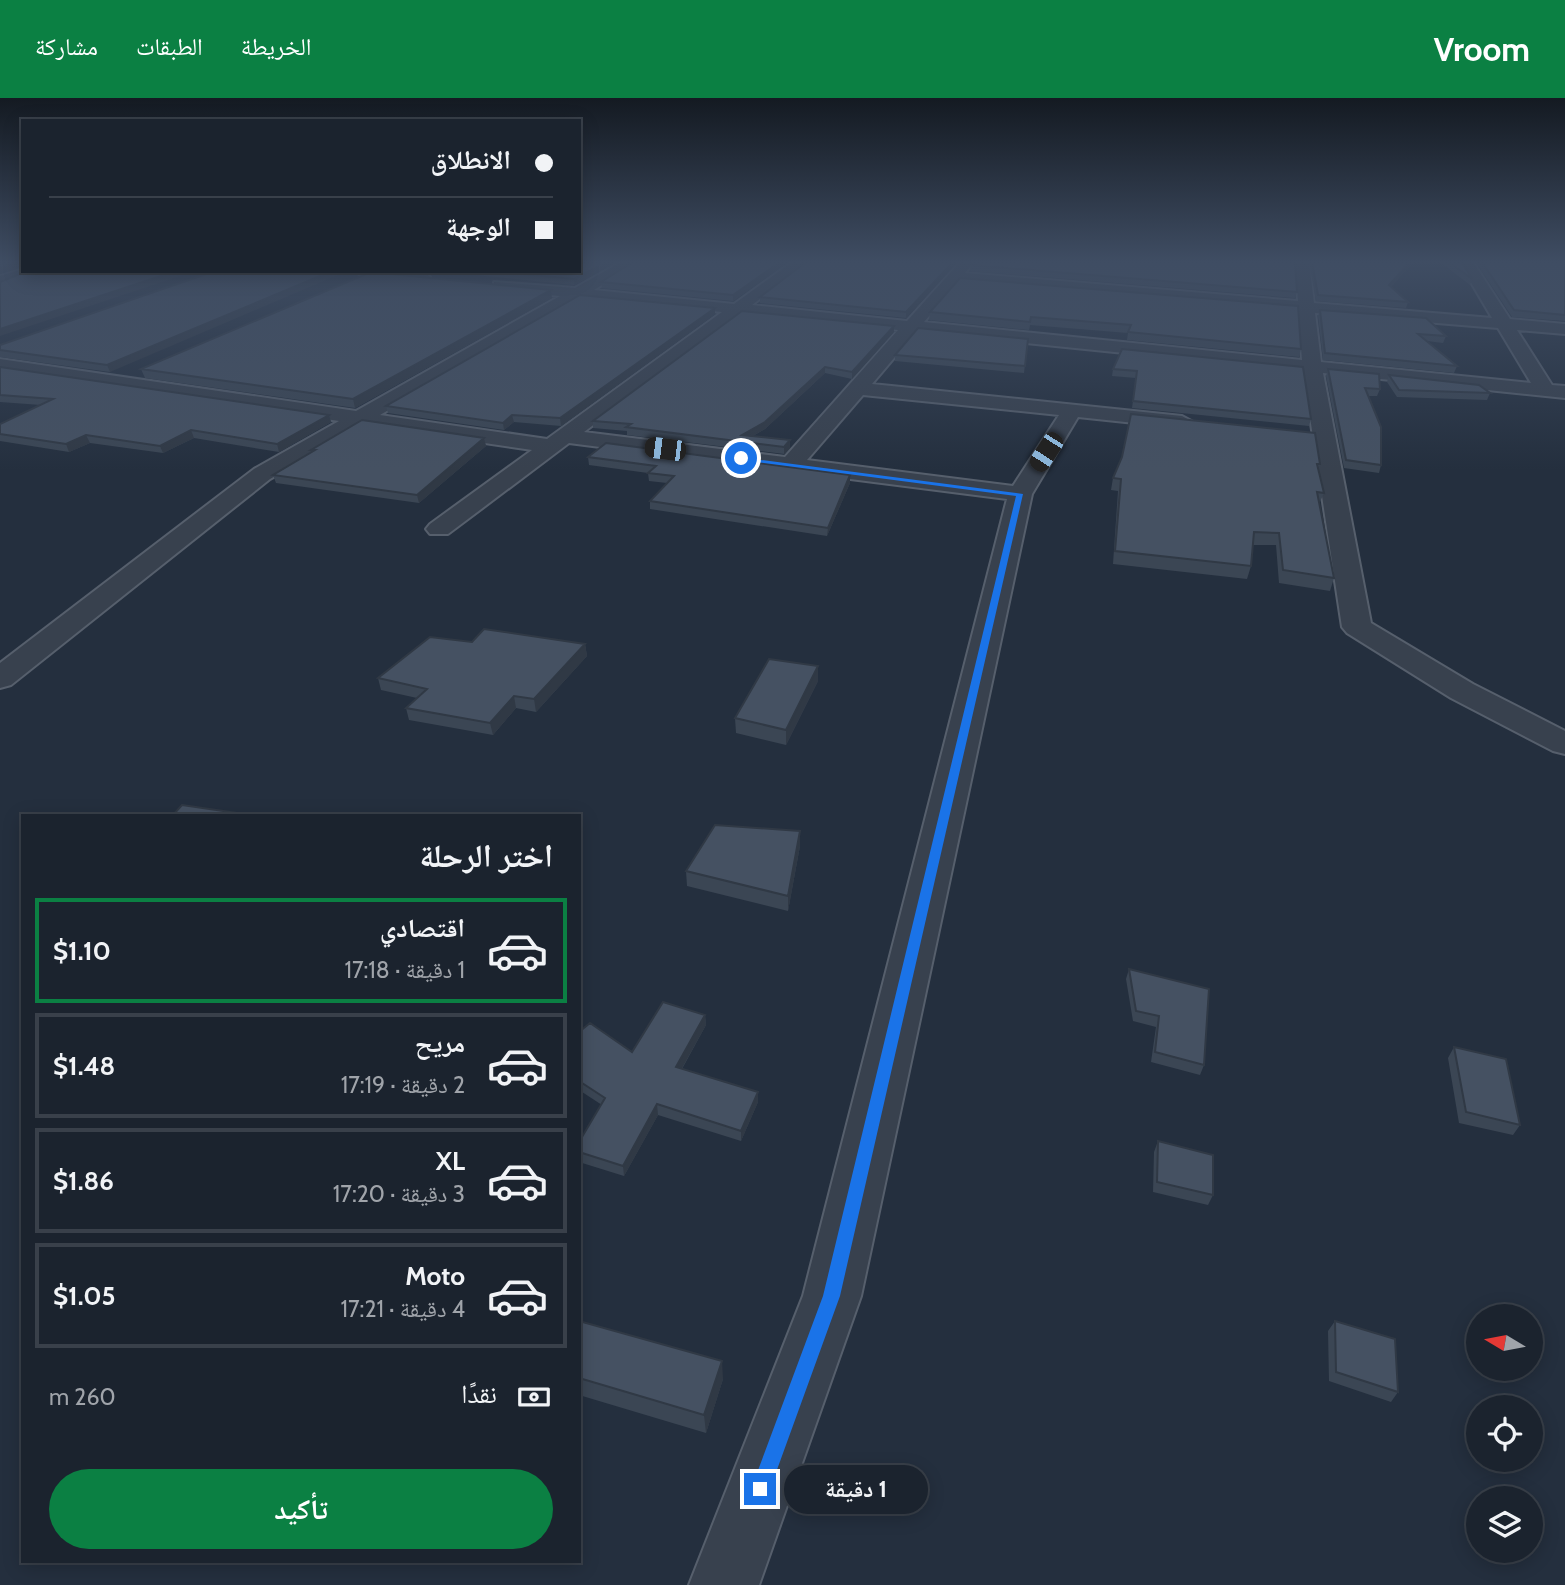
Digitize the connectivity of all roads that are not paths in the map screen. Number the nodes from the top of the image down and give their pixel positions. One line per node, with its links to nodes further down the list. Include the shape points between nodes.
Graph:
1 (510, 331): 15 (street)
2 (705, 331): 17 (street)
3 (906, 331): 11 (street)
4 (964, 331): 9 (street)
5 (1308, 331): 9 (street)
6 (1509, 331): 12 (street)
7 (0, 365): 10 (street)
8 (148, 366): 10 (street)
9 (1312, 367): 12 (street); 22 (street, via 1311,436 1357,627 1462,691)
10 (111, 382): 15 (street)
11 (857, 388): 14 (street); 18 (street)
12 (1545, 390): 13 (street)
13 (1565, 392)
14 (1072, 411): 16 (street); 19 (street)
15 (359, 418): 17 (street); 21 (street, via 262,474)
16 (1205, 425)
17 (557, 441): 18 (street); 20 (street)
18 (791, 465): 19 (street)
19 (1020, 494): 23 (street, via 832,1296)
20 (439, 529)
21 (0, 678)
22 (1565, 744)
23 (724, 1585)

